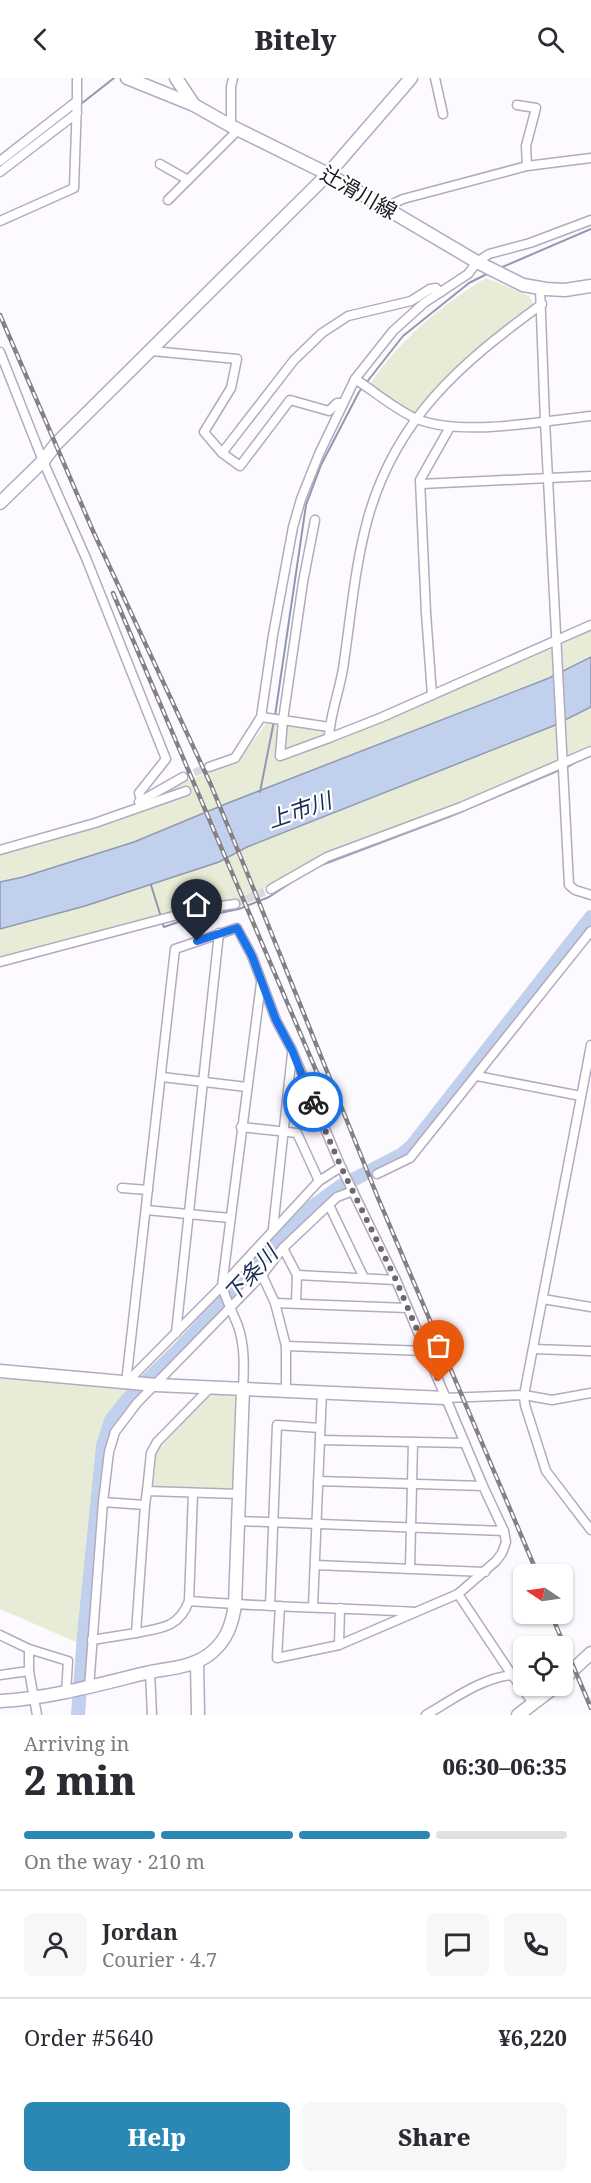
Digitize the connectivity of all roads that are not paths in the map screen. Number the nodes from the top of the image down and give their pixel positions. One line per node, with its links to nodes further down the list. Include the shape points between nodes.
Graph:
1 (77, 78): 7 (street)
2 (127, 78): 8 (street, 辻滑川線)
3 (177, 78): 8 (street)
4 (233, 78): 12 (street)
5 (411, 78): 18 (street)
6 (435, 78): 11 (street)
7 (77, 100): 10 (street); 14 (street)
8 (194, 105): 12 (street, 辻滑川線)
9 (517, 105): 16 (street, via 536,108 526,146)
10 (77, 113): 17 (street); 23 (street, via 74,188)
11 (443, 114)
12 (235, 127): 18 (street, 辻滑川線); 19 (street)
13 (591, 158): 16 (street)
14 (0, 161)
15 (160, 164): 19 (street)
16 (527, 166): 21 (street)
17 (0, 172)
18 (328, 174): 21 (street, 辻滑川線); 29 (street)
19 (188, 180): 20 (street)
20 (168, 200)
21 (386, 207): 24 (street, 辻滑川線)
22 (591, 220): 24 (street, via 489,254)
23 (0, 221)
24 (479, 263): 26 (street, 辻滑川線, via 524,285); 27 (street)
25 (591, 286): 26 (street, 辻滑川線)
26 (540, 288): 28 (street)
27 (441, 292): 31 (street, via 393,331); 37 (street, via 430,289 411,301 348,316 322,333 294,360)
28 (542, 304): 34 (street, via 478,352); 35 (street)
29 (152, 351): 37 (street, via 237,359 231,388 204,432); 38 (street)
30 (0, 352): 38 (street)
31 (355, 379): 32 (street); 34 (street)
32 (343, 403): 37 (street, via 329,411 290,400 240,466); 47 (street, via 319,454 293,527)
33 (591, 416): 35 (street)
34 (415, 418): 36 (street); 49 (street, via 384,473 368,519 344,664)
35 (545, 421): 36 (street); 40 (street)
36 (450, 427): 41 (street)
37 (222, 453)
38 (43, 460): 42 (street); 56 (street, via 166,759 139,793)
39 (591, 476): 40 (street)
40 (548, 477): 41 (street); 45 (street)
41 (421, 484): 46 (street)
42 (0, 503)
43 (315, 520): 48 (street)
44 (591, 625): 45 (street)
45 (557, 643): 46 (street); 52 (street)
46 (432, 696): 50 (street)
47 (261, 717): 48 (street); 53 (street, via 235,758)
48 (284, 720): 49 (street); 50 (street, via 280,756)
49 (329, 727): 50 (street)
50 (329, 738)
51 (591, 751): 52 (street)
52 (562, 764): 59 (street, via 327,857); 60 (street, via 569,885)
53 (209, 767)
54 (183, 777): 56 (street)
55 (186, 791): 57 (street)
56 (141, 800): 57 (street)
57 (127, 812): 58 (street)
58 (0, 850)
59 (271, 889)
60 (591, 895)
61 (235, 904): 64 (street, via 200,909)
62 (591, 931): 68 (street)
63 (219, 933): 65 (street, via 237,928); 69 (street, via 175,949); 70 (street)
64 (0, 962)
65 (261, 983): 67 (street); 71 (street)
66 (591, 1045): 72 (street)
67 (292, 1050): 74 (street); 75 (street)
68 (477, 1076): 72 (street); 76 (street, via 410,1158)
69 (162, 1077): 70 (street); 80 (street)
70 (202, 1082): 71 (street); 83 (street)
71 (247, 1087): 73 (street)
72 (581, 1096): 92 (street)
73 (241, 1127): 74 (street); 84 (street)
74 (283, 1132): 77 (street, via 297,1133); 85 (street)
75 (342, 1169): 77 (street); 79 (street)
76 (377, 1174)
77 (319, 1181): 85 (street)
78 (122, 1188): 80 (street)
79 (352, 1188): 81 (street); 90 (street)
80 (148, 1190): 82 (street)
81 (329, 1205): 86 (street); 89 (street)
82 (146, 1210): 83 (street); 104 (street)
83 (188, 1214): 84 (street); 98 (street)
84 (230, 1218): 91 (street)
85 (273, 1229): 91 (street)
86 (283, 1248): 87 (street); 88 (street)
87 (261, 1275): 93 (street); 95 (street)
88 (297, 1275): 89 (street); 94 (street)
89 (364, 1278): 90 (street)
90 (396, 1280): 97 (street)
91 (222, 1288): 95 (street); 98 (street)
92 (543, 1299): 96 (street); 100 (street)
93 (275, 1303): 94 (street); 99 (street)
94 (296, 1303): 97 (street)
95 (228, 1306): 105 (street); 107 (street, via 244,1351)
96 (591, 1307)
97 (407, 1308): 101 (street)
98 (176, 1333): 104 (street)
99 (286, 1346): 101 (street); 108 (street)
100 (533, 1349): 102 (street); 111 (street)
101 (426, 1351): 112 (street)
102 (591, 1351)
103 (0, 1371): 104 (street)
104 (129, 1383): 105 (street)
105 (152, 1385): 106 (street); 123 (street, via 115,1432)
106 (210, 1388): 107 (street); 120 (street, via 157,1442 151,1453)
107 (243, 1389): 108 (street); 122 (street)
108 (286, 1390): 109 (street)
109 (322, 1391): 112 (street); 113 (street)
110 (591, 1393): 111 (street, via 552,1400)
111 (524, 1395): 112 (street); 129 (street, via 546,1471)
112 (445, 1398): 116 (street)
113 (320, 1428): 114 (street); 126 (street, via 277,1425)
114 (320, 1440): 115 (street); 117 (street)
115 (413, 1442): 116 (street); 118 (street)
116 (465, 1443): 119 (street)
117 (318, 1481): 118 (street); 127 (street)
118 (412, 1484): 119 (street); 128 (street)
119 (483, 1486): 130 (street)
120 (147, 1491): 121 (street); 124 (street)
121 (193, 1493): 122 (street); 135 (street)
122 (239, 1494): 125 (street)
123 (103, 1502): 124 (street); 143 (street)
124 (145, 1505): 141 (street)
125 (239, 1521): 126 (street); 136 (street)
126 (273, 1522): 127 (street); 137 (street)
127 (317, 1523): 128 (street); 131 (street)
128 (411, 1527): 130 (street); 132 (street)
129 (591, 1530)
130 (504, 1532): 133 (street, via 502,1553)
131 (315, 1565): 132 (street); 138 (street)
132 (410, 1568): 133 (street)
133 (484, 1572): 134 (street)
134 (458, 1594): 140 (street); 152 (street)
135 (189, 1601): 136 (street); 141 (street, via 173,1625)
136 (235, 1605): 137 (street); 147 (street, via 224,1641)
137 (275, 1606): 138 (street); 144 (street, via 277,1658)
138 (313, 1606): 139 (street)
139 (340, 1608): 140 (street); 144 (street)
140 (418, 1612): 144 (street)
141 (136, 1633): 143 (street)
142 (0, 1635): 145 (street)
143 (92, 1640): 153 (street)
144 (339, 1645)
145 (29, 1648): 149 (street); 153 (street, via 68,1661)
146 (591, 1653): 148 (street)
147 (197, 1663): 150 (street); 160 (street)
148 (573, 1670)
149 (29, 1671): 151 (street); 155 (street)
150 (150, 1672): 153 (street); 159 (street)
151 (0, 1675)
152 (512, 1676): 157 (street); 161 (street, via 476,1686)
153 (77, 1691): 155 (street)
154 (544, 1696): 157 (street)
155 (34, 1699): 156 (street); 158 (street)
156 (0, 1701)
157 (534, 1704): 162 (street)
158 (37, 1715)
159 (152, 1715)
160 (198, 1715)
161 (426, 1715)
162 (518, 1715)

